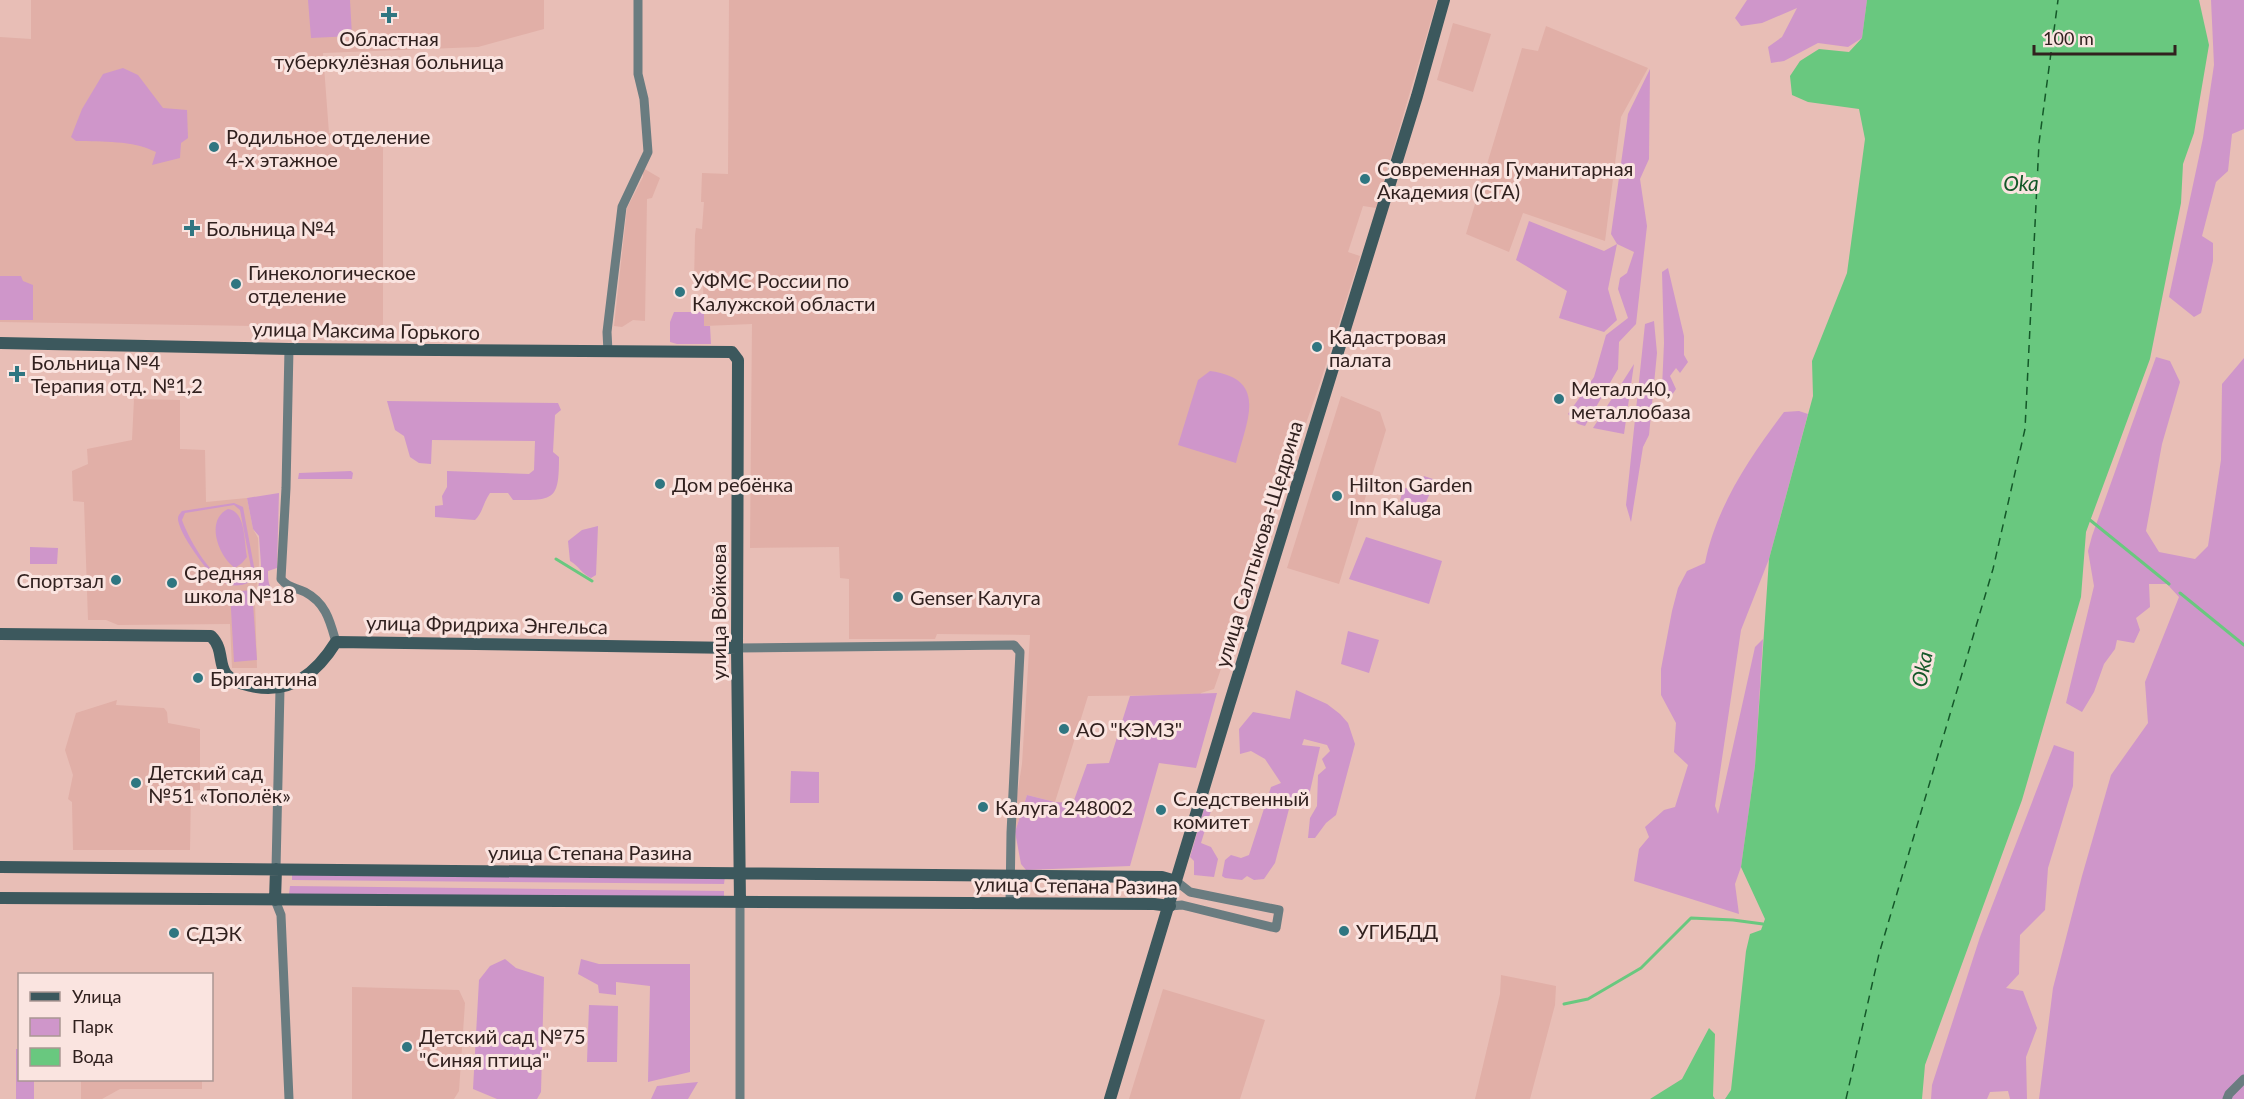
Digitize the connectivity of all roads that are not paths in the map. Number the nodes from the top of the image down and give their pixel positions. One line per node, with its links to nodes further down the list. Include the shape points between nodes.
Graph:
1 (638, 0): 5 (street, via 638,74 645,99 648,152 622,207)
2 (1444, 0): 15 (main road, улица Салтыкова-Щедрина)
3 (0, 344): 4 (main road, улица Максима Горького)
4 (289, 349): 5 (main road, улица Максима Горького); 8 (street, via 281,579 288,587 319,601 330,618)
5 (608, 352): 6 (main road, улица Максима Горького)
6 (732, 352): 9 (main road, улица Войкова, via 738,360)
7 (0, 634): 10 (main road, via 211,636 218,643 224,672 234,681)
8 (336, 642): 9 (main road, улица Фридриха Энгельса); 10 (main road, via 323,662)
9 (737, 648): 13 (main road, улица Войкова); 14 (street, улица Фридриха Энгельса, via 1014,645 1020,652)
10 (280, 689): 12 (street)
11 (0, 867): 12 (main road, улица Степана Разина)
12 (276, 869): 13 (main road, улица Степана Разина); 17 (main road)
13 (740, 873): 14 (main road, улица Степана Разина); 18 (main road, улица Войкова)
14 (1010, 875): 15 (main road, улица Степана Разина, via 1162,876); 19 (street)
15 (1176, 881): 20 (main road, улица Салтыкова-Щедрина); 20 (street, улица Степана Разина, via 1190,892 1279,910 1276,928 1182,905)
16 (0, 898): 17 (main road, улица Степана Разина)
17 (275, 900): 18 (main road, улица Степана Разина); 22 (street, via 281,915)
18 (740, 902): 19 (main road, улица Степана Разина); 23 (street)
19 (1010, 903): 20 (main road, улица Степана Разина)
20 (1170, 906): 24 (main road, улица Салтыкова-Щедрина)
21 (2244, 1079): 25 (street)
22 (289, 1099)
23 (740, 1099)
24 (1110, 1099)
25 (2227, 1099)

